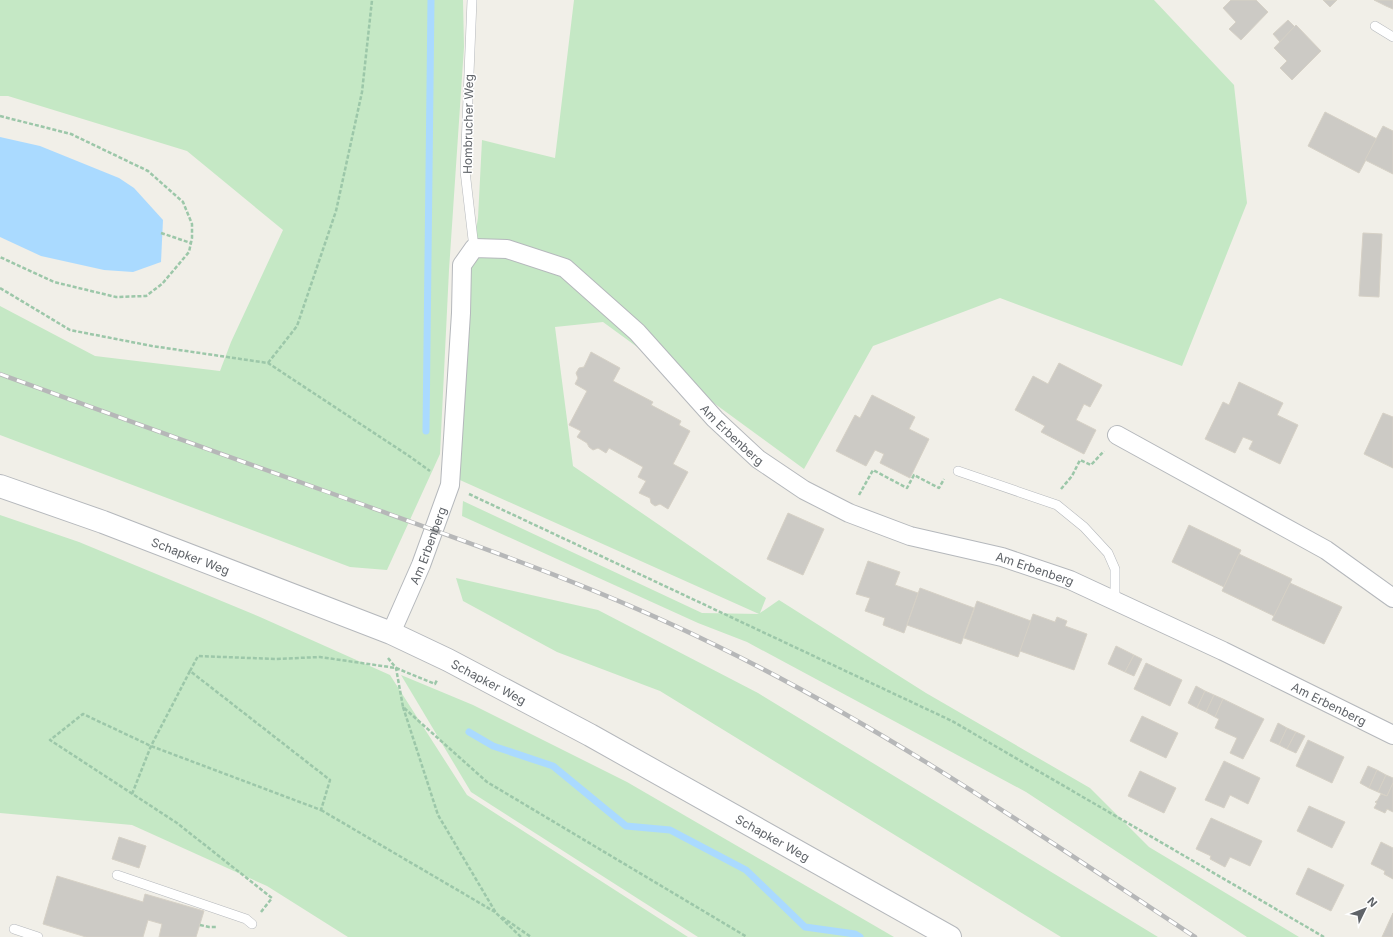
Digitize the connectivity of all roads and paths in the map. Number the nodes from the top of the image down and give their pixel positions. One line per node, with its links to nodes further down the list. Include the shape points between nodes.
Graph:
1 (372, 0): 11 (path, via 362,92 336,211 297,326)
2 (472, 0): 8 (lane, Hombrucher Weg, via 465,172)
3 (1375, 26): 4 (lane)
4 (1393, 37)
5 (0, 116): 7 (path, via 71,134 148,171 182,202 192,224)
6 (161, 233): 7 (path)
7 (191, 243): 9 (path, via 189,252 162,284 146,296 116,297 54,282)
8 (474, 248): 14 (street, Am Erbenberg, via 462,265); 17 (street, Am Erbenberg, via 507,249 565,268 637,332 715,419 758,459 804,490)
9 (0, 257)
10 (0, 288): 11 (path, via 70,330 152,346)
11 (268, 363): 14 (path)
12 (1117, 435): 16 (path, via 1091,465 1080,460); 18 (street, via 1326,550)
13 (958, 471): 16 (lane); 17 (path, via 953,476 946,474 939,488 914,475 907,488 873,470)
14 (450, 485): 20 (street, Am Erbenberg); 36 (path, via 952,721)
15 (0, 486): 20 (street, Schapker Weg, via 103,522)
16 (1053, 504): 19 (lane, via 1084,527 1108,553 1115,569)
17 (849, 513): 19 (street, Am Erbenberg, via 910,536 1002,557 1070,580)
18 (1393, 598)
19 (1114, 600): 23 (street, Am Erbenberg)
20 (391, 633): 35 (street, Schapker Weg, via 590,735)
21 (190, 670): 22 (path, via 198,656 320,658 396,668); 24 (path); 26 (path, via 330,780)
22 (403, 707): 28 (path, via 438,815); 34 (path, via 487,782)
23 (1393, 734)
24 (151, 746): 25 (path); 25 (path, via 84,714 50,740); 26 (path)
25 (132, 794): 29 (path, via 177,823 272,898)
26 (321, 810): 28 (path)
27 (117, 875): 29 (lane, via 246,919)
28 (496, 913): 32 (path); 33 (path)
29 (252, 924)
30 (14, 929): 31 (lane)
31 (38, 937)
32 (521, 937)
33 (531, 937)
34 (747, 937)
35 (950, 937)
36 (1324, 937)

